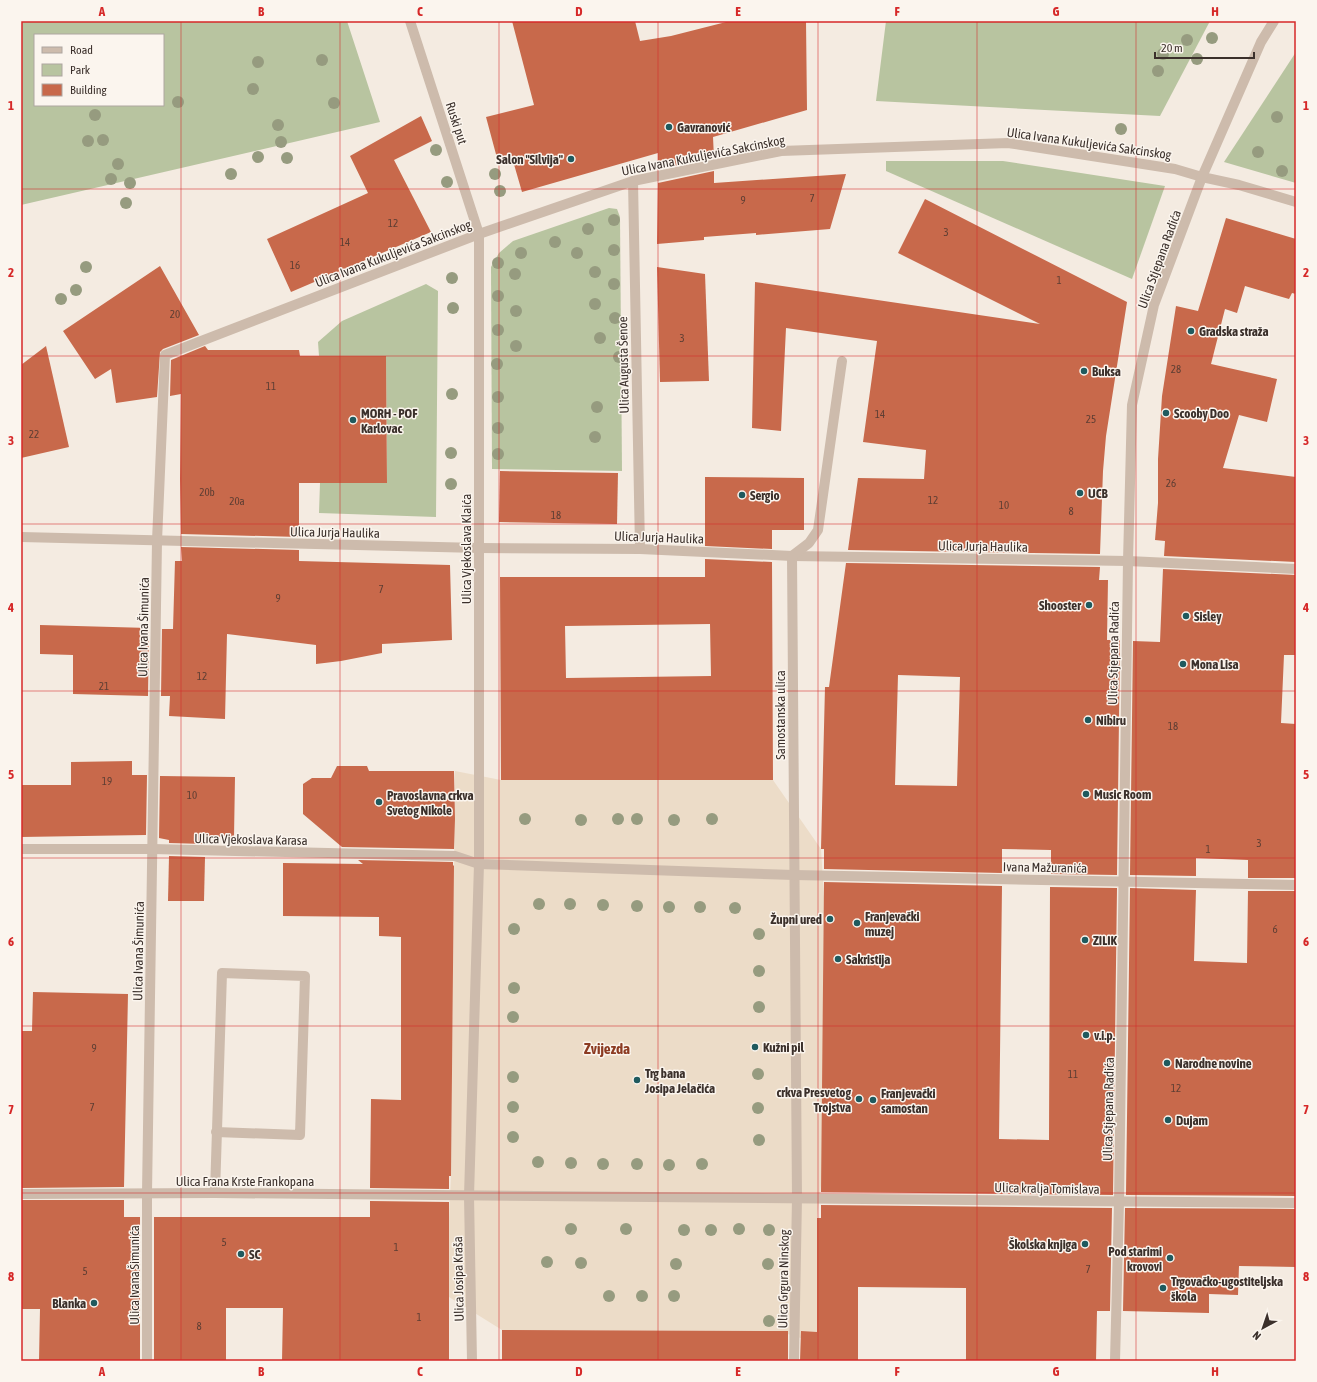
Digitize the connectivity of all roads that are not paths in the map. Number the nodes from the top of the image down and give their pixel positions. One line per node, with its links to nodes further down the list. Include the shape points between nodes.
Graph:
1 (410, 21): 6 (street, Ruski put)
2 (1274, 21): 3 (street, Ulica Stjepana Radića, via 1261,42)
3 (1202, 177): 4 (street, Ulica Ivana Kukuljevića Sakcinskog, via 1175,169 1008,143 781,151); 5 (street, Ulica Ivana Kukuljevića Sakcinskog); 14 (street, Ulica Stjepana Radića, via 1154,305 1132,405)
4 (632, 181): 6 (street, Ulica Ivana Kukuljevića Sakcinskog); 12 (street, Ulica Augusta Šenoe)
5 (1296, 202)
6 (479, 234): 7 (street, Ulica Ivana Kukuljevića Sakcinskog); 11 (street, Ulica Vjekoslava Klaića)
7 (165, 355): 10 (street, Ulica Ivana Šimunića)
8 (842, 361): 13 (street, via 818,530 810,543)
9 (21, 537): 10 (street, Ulica Jurja Haulika)
10 (157, 541): 11 (street, Ulica Jurja Haulika); 17 (street, Ulica Ivana Šimunića)
11 (479, 548): 12 (street, Ulica Jurja Haulika); 18 (street, Ulica Vjekoslava Klaića)
12 (640, 549): 13 (street, Ulica Jurja Haulika)
13 (792, 556): 14 (street, Ulica Jurja Haulika); 19 (street, Samostanska ulica)
14 (1128, 561): 15 (street, Ulica Jurja Haulika); 20 (street, Ulica Stjepana Radića)
15 (1296, 569)
16 (21, 849): 17 (street, Ulica Vjekoslava Karasa)
17 (153, 849): 18 (street, Ulica Vjekoslava Karasa, via 455,856); 25 (street, Ulica Ivana Šimunića)
18 (479, 864): 19 (street); 26 (street)
19 (794, 875): 20 (street, Ivana Mažuranića); 27 (street)
20 (1124, 882): 21 (street, Ivana Mažuranića); 28 (street, Ulica Stjepana Radića)
21 (1296, 885)
22 (216, 1132): 22 (street, via 222,973 305,976 300,1135); 23 (street)
23 (215, 1193): 25 (street, Ulica Frana Krste Frankopana); 26 (street, Ulica Frana Krste Frankopana)
24 (21, 1194): 25 (street, Ulica Frana Krste Frankopana)
25 (147, 1194): 30 (street, Ulica Ivana Šimunića)
26 (469, 1196): 27 (street); 31 (street, Ulica Josipa Kraša)
27 (797, 1198): 28 (street, Ulica kralja Tomislava); 32 (street, Ulica Grgura Ninskog)
28 (1119, 1202): 29 (street, Ulica kralja Tomislava); 33 (street, Ulica Stjepana Radića)
29 (1296, 1203)
30 (147, 1361)
31 (472, 1361)
32 (794, 1361)
33 (1115, 1361)

